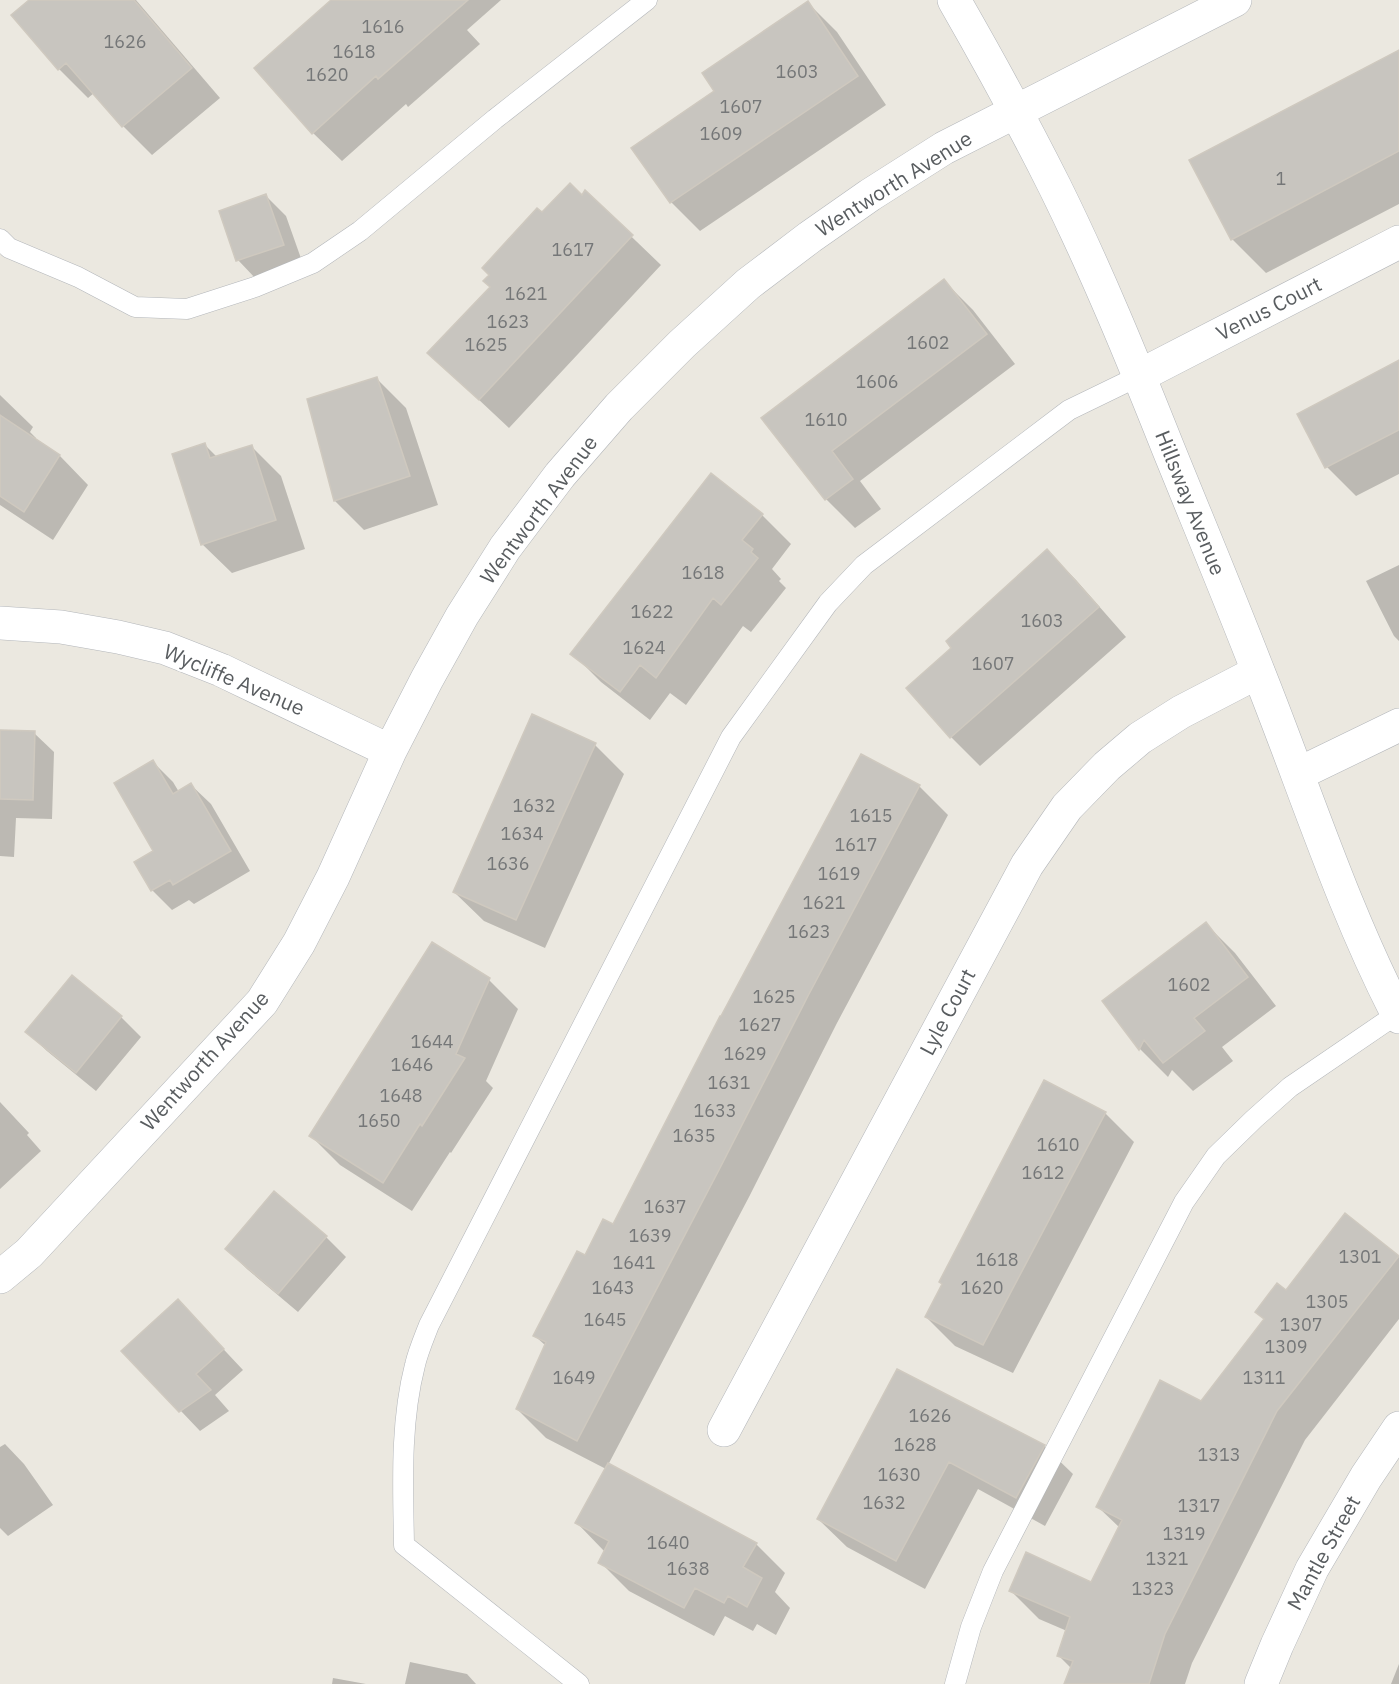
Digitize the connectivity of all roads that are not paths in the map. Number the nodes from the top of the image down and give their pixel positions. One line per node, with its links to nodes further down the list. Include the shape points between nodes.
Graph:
1 (647, 0): 5 (lane, via 360,231 313,263 255,287 187,309 135,307 9,248)
2 (954, 0): 4 (street, Hillsway Avenue)
3 (1235, 0): 4 (street, Wentworth Avenue)
4 (1016, 110): 7 (street, Hillsway Avenue, via 1098,280); 11 (street, Wentworth Avenue, via 944,148 810,237 740,292 619,407 505,548 462,616)
5 (0, 239)
6 (1399, 242): 7 (street, Venus Court)
7 (1139, 376): 9 (street, Hillsway Avenue); 17 (lane, via 1069,410 864,565 828,603 731,737 429,1325 415,1365 407,1415 404,1545)
8 (0, 623): 11 (street, Wycliffe Avenue, via 61,627 165,648 221,670)
9 (1258, 672): 12 (street, Hillsway Avenue); 16 (street, Lyle Court, via 1140,738 1067,807 1027,865)
10 (1399, 726): 12 (street)
11 (390, 751): 14 (street, Wentworth Avenue, via 333,877 299,943 262,1002 29,1253)
12 (1298, 774): 13 (street, Hillsway Avenue, via 1342,890)
13 (1398, 1016): 18 (lane, via 1290,1087 1216,1156 1184,1202 993,1571 971,1627)
14 (0, 1276)
15 (1399, 1428): 19 (street, Mantle Street, via 1312,1569)
16 (724, 1430)
17 (579, 1684)
18 (955, 1684)
19 (1261, 1684)

